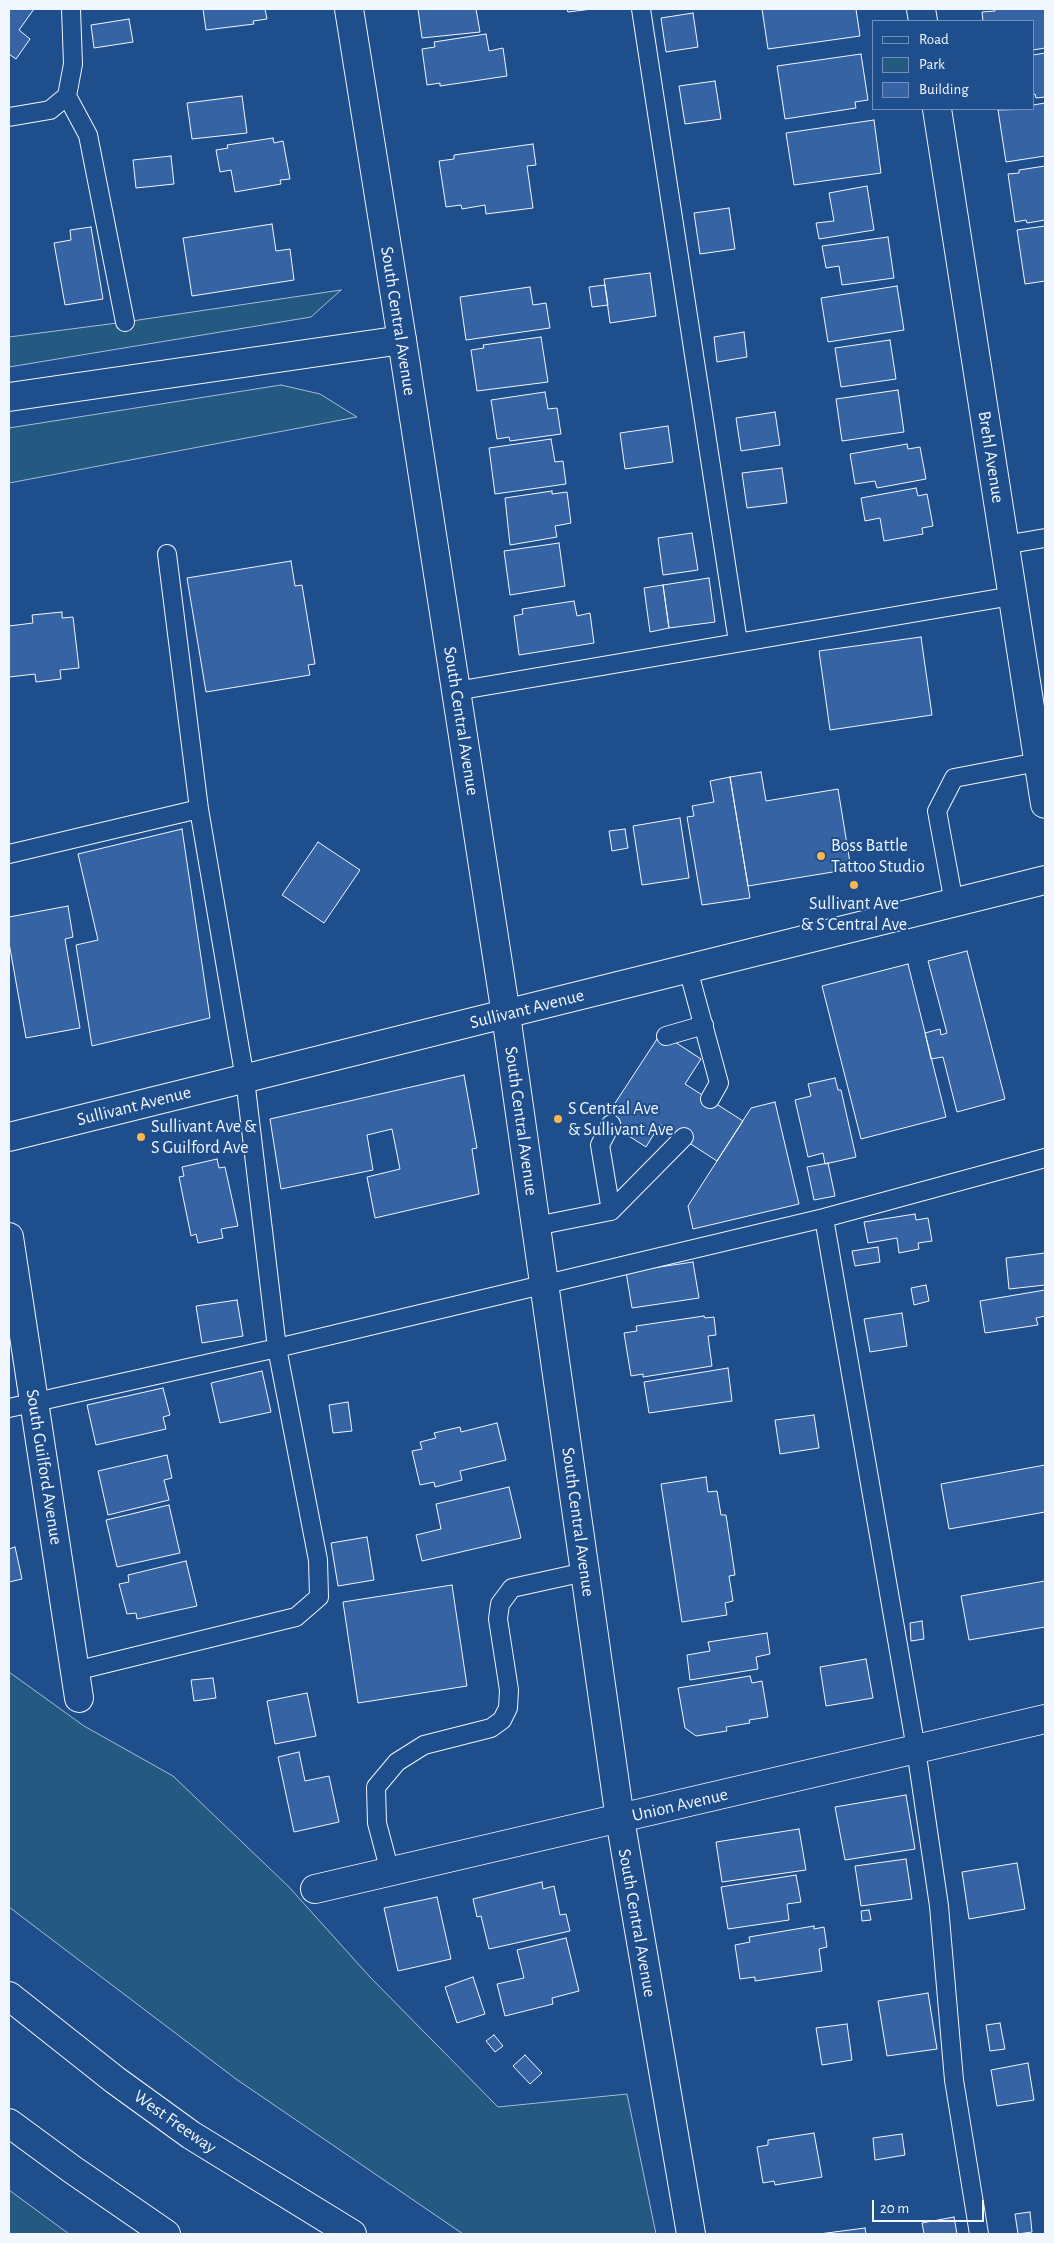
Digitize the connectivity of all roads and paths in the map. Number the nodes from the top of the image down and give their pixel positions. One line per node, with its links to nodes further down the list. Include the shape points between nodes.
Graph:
1 (71, 9): 4 (lane, via 73,64)
2 (349, 9): 8 (main road, South Central Avenue)
3 (641, 9): 14 (lane)
4 (68, 96): 6 (lane, via 50,110); 7 (lane, via 88,135)
5 (937, 110): 11 (main road, Brehl Avenue)
6 (9, 117)
7 (125, 322)
8 (402, 340): 9 (main road); 15 (main road, South Central Avenue)
9 (9, 397)
10 (1045, 538): 11 (lane)
11 (1004, 544): 13 (main road, Brehl Avenue)
12 (167, 554): 18 (lane)
13 (1012, 596): 14 (lane); 16 (main road, Brehl Avenue)
14 (738, 642): 15 (lane)
15 (456, 691): 23 (main road, South Central Avenue)
16 (1038, 762): 17 (main road, Brehl Avenue); 21 (lane, via 954,778 937,811)
17 (1045, 804)
18 (198, 809): 19 (lane); 26 (lane)
19 (9, 854)
20 (1045, 880): 21 (main road, Sullivant Avenue)
21 (954, 903): 22 (main road, Sullivant Avenue)
22 (688, 969): 23 (main road, Sullivant Avenue); 24 (lane)
23 (506, 1015): 26 (main road, Sullivant Avenue); 34 (main road, South Central Avenue)
24 (704, 1025): 25 (lane); 27 (lane, via 719,1083)
25 (666, 1036)
26 (245, 1078): 29 (main road, Sullivant Avenue); 37 (lane)
27 (710, 1098)
28 (611, 1124): 32 (lane, via 600,1145)
29 (9, 1136)
30 (684, 1137): 32 (lane)
31 (1045, 1158): 33 (lane)
32 (611, 1211): 34 (lane)
33 (824, 1218): 36 (lane); 43 (lane)
34 (536, 1226): 36 (main road, South Central Avenue)
35 (9, 1237): 38 (main road, South Guilford Avenue)
36 (544, 1283): 37 (lane); 39 (main road, South Central Avenue)
37 (277, 1348): 38 (lane); 40 (lane, via 318,1560 320,1597 296,1617)
38 (22, 1405): 40 (main road, South Guilford Avenue)
39 (585, 1572): 44 (main road, South Central Avenue); 45 (lane, via 512,1588 500,1604 498,1619 509,1690 508,1708 502,1720 491,1728 424,1745 397,1762 376,1786 377,1823)
40 (75, 1671): 41 (main road, South Guilford Avenue)
41 (79, 1698)
42 (1045, 1719): 43 (main road, Union Avenue)
43 (916, 1749): 44 (main road, Union Avenue); 52 (lane, via 939,1906 954,2080)
44 (620, 1819): 45 (main road, Union Avenue); 51 (main road, South Central Avenue)
45 (390, 1872): 46 (main road, Union Avenue)
46 (315, 1889)
47 (9, 1996): 50 (main road, West Freeway, via 191,2135)
48 (9, 2122): 49 (main road)
49 (166, 2234)
50 (352, 2234)
51 (691, 2234)
52 (979, 2234)

